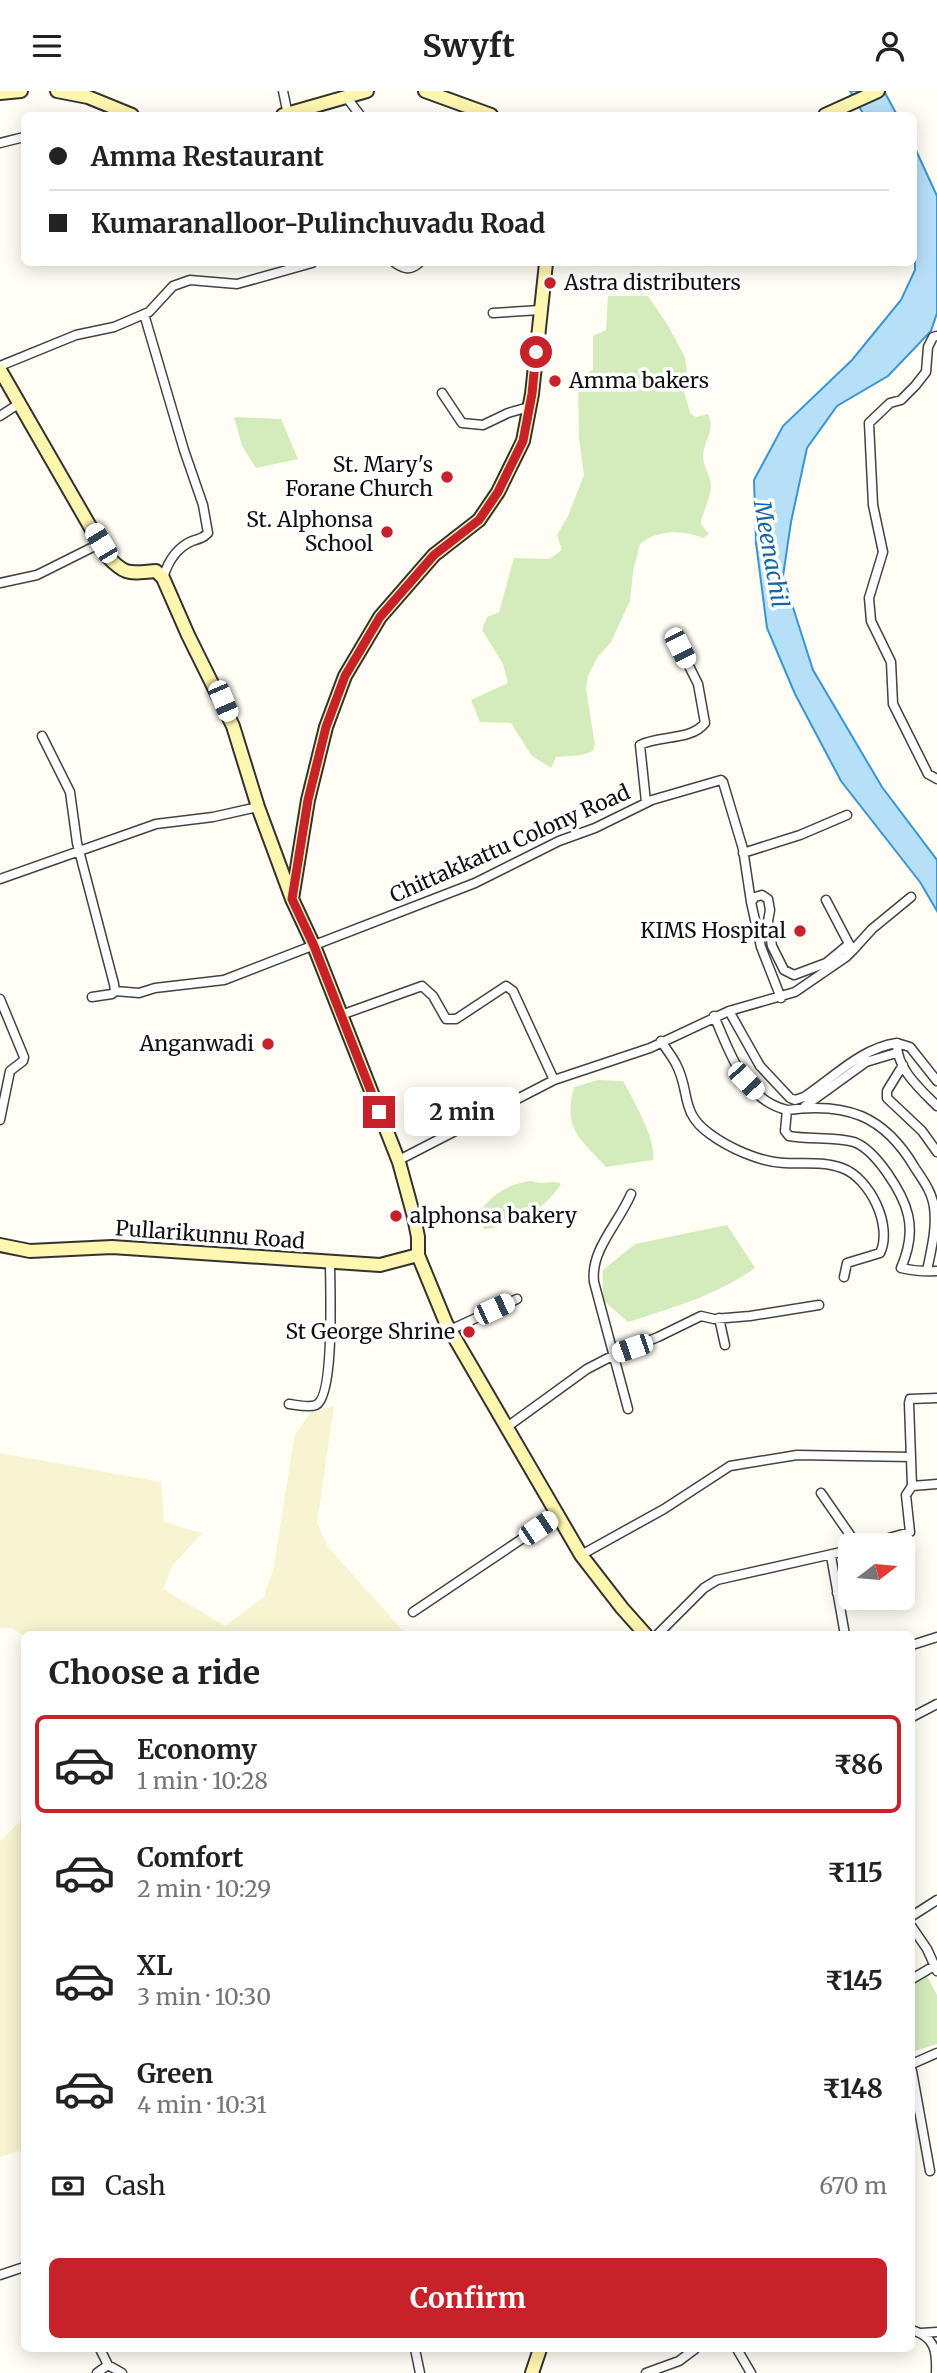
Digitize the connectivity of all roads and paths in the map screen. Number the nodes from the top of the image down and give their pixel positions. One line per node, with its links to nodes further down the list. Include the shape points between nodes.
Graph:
1 (21, 91): 7 (main road)
2 (57, 91): 10 (main road)
3 (283, 91): 11 (street)
4 (367, 91): 9 (main road)
5 (425, 91): 8 (main road)
6 (878, 91): 15 (main road)
7 (0, 93)
8 (440, 94): 14 (main road)
9 (347, 98): 12 (main road); 13 (street)
10 (125, 112)
11 (285, 112)
12 (296, 112)
13 (358, 112)
14 (484, 112)
15 (831, 112)
16 (21, 138): 17 (street)
17 (0, 143)
18 (301, 266): 22 (street, via 237,284 190,280 173,286)
19 (546, 266): 20 (main road)
20 (540, 310): 21 (street); 27 (main road)
21 (493, 313)
22 (144, 314): 24 (street, via 114,327 76,335); 30 (street, via 208,533 175,552)
23 (937, 336): 34 (street, via 928,347 926,372 901,400 890,403 869,423 873,505 883,552 869,598 871,621 891,662 894,703 928,774)
24 (0, 368): 26 (main road)
25 (442, 393): 27 (street, via 461,423 483,425)
26 (20, 403): 28 (street); 29 (main road)
27 (529, 407): 42 (main road, via 523,441 479,520 434,555 380,617 345,676 326,727 308,800)
28 (0, 416)
29 (101, 543): 30 (main road, via 121,570 156,571); 31 (street, via 37,576)
30 (163, 578): 36 (main road, via 228,714)
31 (0, 583)
32 (680, 648): 35 (street, via 698,684 705,723 701,729 640,745)
33 (42, 736): 38 (street, via 70,792)
34 (937, 779)
35 (646, 802): 39 (street, Chittakkattu Colony Road, via 722,781); 45 (street, Chittakkattu Colony Road, via 475,883)
36 (258, 807): 38 (street, via 156,824); 42 (main road)
37 (847, 815): 39 (street)
38 (80, 852): 40 (street); 47 (street)
39 (743, 853): 44 (street)
40 (0, 879)
41 (911, 897): 46 (street)
42 (292, 899): 45 (main road)
43 (826, 900): 46 (street)
44 (751, 902): 46 (street, via 762,895 768,899 772,946 784,970 794,975); 49 (street, via 761,947)
45 (314, 946): 47 (street, Chittakkattu Colony Road, via 223,980 139,993); 52 (main road)
46 (851, 947): 49 (street, via 846,957)
47 (115, 991): 48 (street, Chittakkattu Colony Road)
48 (92, 997)
49 (781, 998): 51 (street)
50 (0, 999): 63 (street, via 24,1057 10,1070)
51 (729, 1011): 53 (street); 55 (street, via 761,1066 795,1100 868,1052)
52 (341, 1014): 58 (street, via 422,986 446,1019 456,1020 506,986 513,991); 65 (main road)
53 (714, 1016): 54 (street); 62 (street, via 746,1081 762,1099)
54 (662, 1041): 58 (street); 72 (street, via 677,1065 690,1115 711,1135 753,1156 780,1163 842,1168 866,1189 884,1221 884,1245 880,1253 846,1263)
55 (897, 1043): 56 (street); 59 (street, via 909,1047)
56 (896, 1053): 57 (street); 60 (street, via 866,1062)
57 (903, 1065): 61 (street); 64 (street, via 887,1098)
58 (554, 1080): 65 (street)
59 (937, 1081)
60 (804, 1106): 62 (street); 70 (street, via 856,1113 886,1130 908,1155 933,1203 934,1236)
61 (937, 1106)
62 (787, 1110): 70 (street, via 785,1131 789,1136 853,1142 880,1164 908,1216 908,1243 901,1268)
63 (0, 1121)
64 (937, 1151)
65 (398, 1160): 68 (main road, via 414,1217)
66 (631, 1194): 78 (street, via 592,1269)
67 (0, 1245): 69 (main road, Pullarikunnu Road, via 30,1251 112,1247)
68 (418, 1255): 69 (main road, Pullarikunnu Road, via 380,1265); 76 (main road)
69 (330, 1262): 80 (street, via 329,1364 324,1397 317,1404)
70 (927, 1271): 71 (street)
71 (937, 1271)
72 (844, 1277)
73 (517, 1299): 76 (street)
74 (819, 1304): 75 (street)
75 (719, 1318): 77 (street); 78 (street, via 701,1316)
76 (450, 1330): 82 (main road)
77 (725, 1345)
78 (614, 1355): 81 (street); 82 (street)
79 (937, 1398): 83 (street, via 910,1399)
80 (289, 1404)
81 (628, 1409)
82 (507, 1427): 87 (main road)
83 (911, 1457): 85 (street); 91 (street, via 797,1455 730,1466)
84 (937, 1484): 85 (street)
85 (912, 1486): 89 (street, via 905,1495 910,1532)
86 (821, 1493): 88 (street)
87 (559, 1514): 91 (main road); 94 (street)
88 (849, 1533)
89 (906, 1533)
90 (838, 1554): 92 (street)
91 (582, 1555): 95 (main road)
92 (831, 1556): 93 (street); 96 (street, via 710,1583)
93 (837, 1593): 97 (street)
94 (413, 1612)
95 (642, 1631)
96 (661, 1631)
97 (844, 1631)
98 (936, 1640): 99 (street)
99 (915, 1644)
100 (937, 1704): 101 (street)
101 (915, 1715)
102 (937, 1900): 103 (street)
103 (915, 1914)
104 (915, 1932): 105 (street)
105 (936, 1969): 106 (street)
106 (915, 1978)
107 (937, 2053): 108 (street)
108 (915, 2063)
109 (915, 2088): 110 (street)
110 (930, 2171)
111 (21, 2268): 112 (street)
112 (0, 2275)
113 (915, 2331): 115 (street)
114 (937, 2332): 115 (street)
115 (921, 2333): 128 (street, via 937,2350)
116 (102, 2352): 121 (street)
117 (416, 2352): 124 (street)
118 (539, 2352): 125 (main road)
119 (691, 2352): 126 (street)
120 (739, 2352): 127 (street)
121 (108, 2365): 122 (street); 123 (street)
122 (97, 2373)
123 (122, 2373)
124 (420, 2373)
125 (532, 2373)
126 (646, 2373)
127 (751, 2373)
128 (936, 2373)

